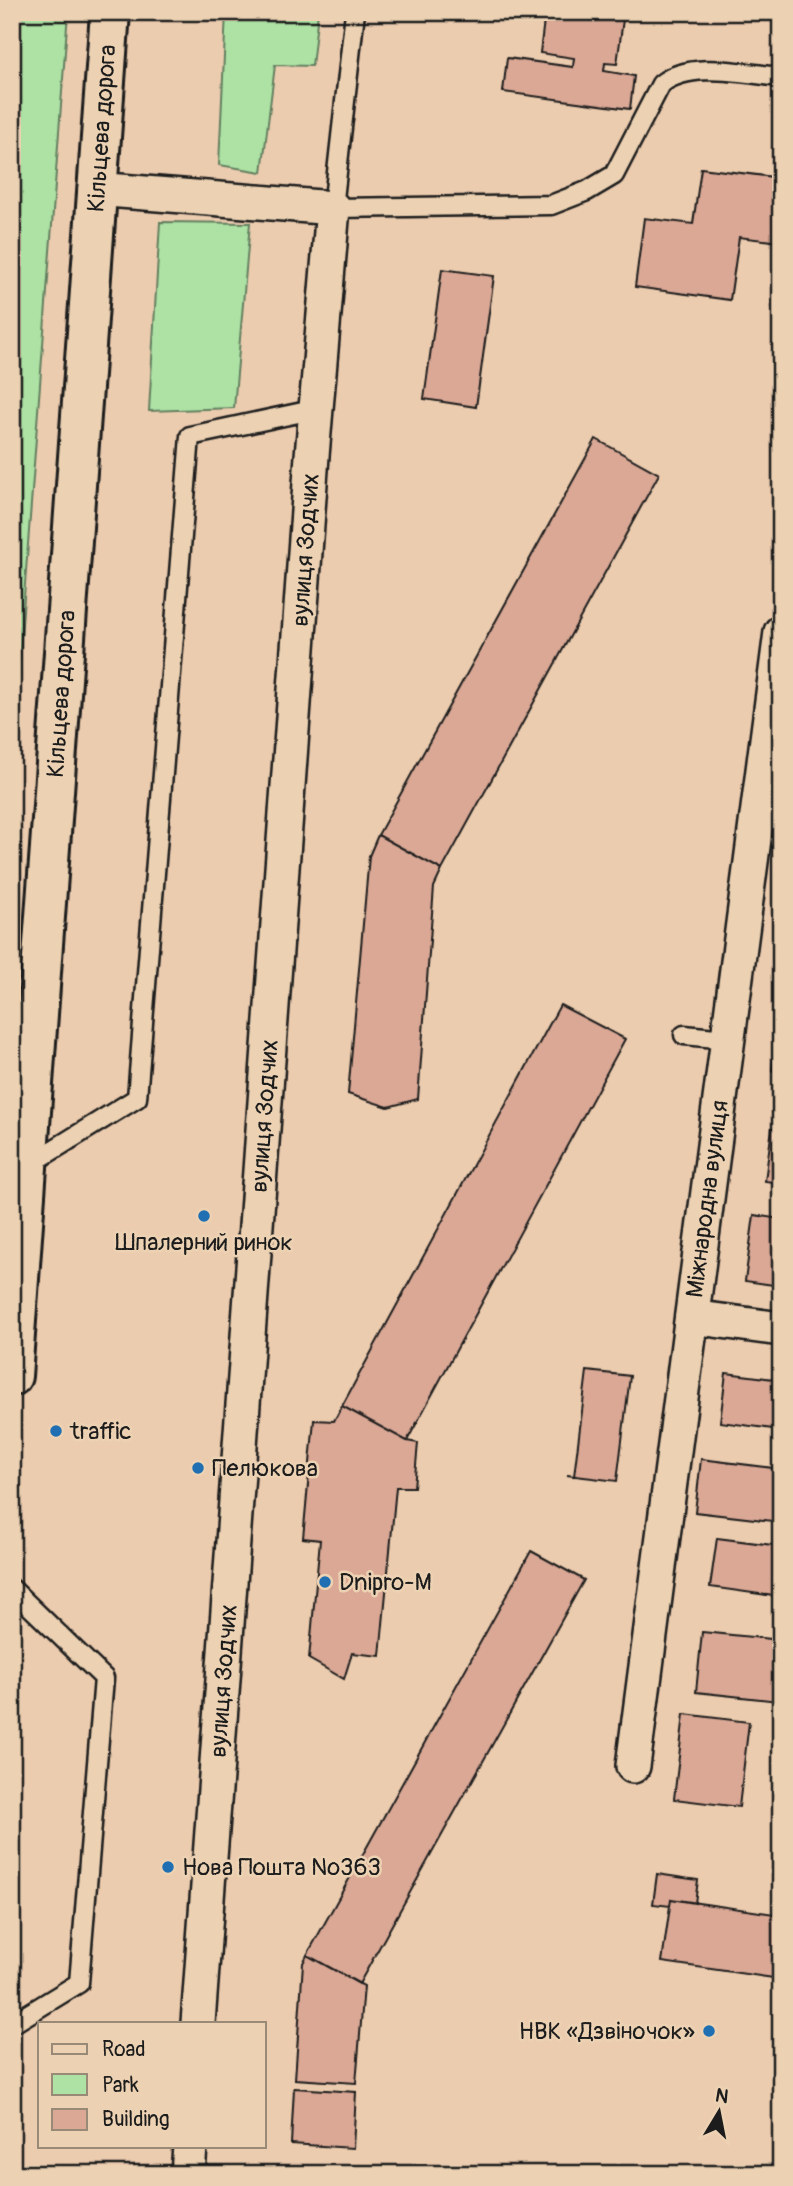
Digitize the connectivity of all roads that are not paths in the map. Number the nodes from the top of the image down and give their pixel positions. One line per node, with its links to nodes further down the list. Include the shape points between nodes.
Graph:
1 (110, 12): 4 (highway, Кільцева дорога)
2 (355, 12): 5 (lane, вулиця Зодчих)
3 (781, 78): 5 (lane, via 708,71 673,74 661,84 614,175 551,205)
4 (95, 189): 5 (street); 10 (highway, Кільцева дорога)
5 (333, 208): 6 (street, вулиця Зодчих)
6 (317, 409): 10 (lane, via 190,436 137,1098); 16 (street, вулиця Зодчих)
7 (781, 632): 9 (street, Міжнародна вулиця)
8 (684, 1035): 9 (lane)
9 (727, 1039): 11 (street, Міжнародна вулиця)
10 (27, 1166): 13 (highway, Кільцева дорога)
11 (692, 1317): 12 (street); 15 (street, Міжнародна вулиця)
12 (781, 1329)
13 (12, 1376)
14 (12, 1589): 17 (lane, via 104,1678 79,1983)
15 (633, 1766)
16 (198, 2022)
17 (12, 2024)
18 (190, 2148): 19 (street)
19 (188, 2174)

